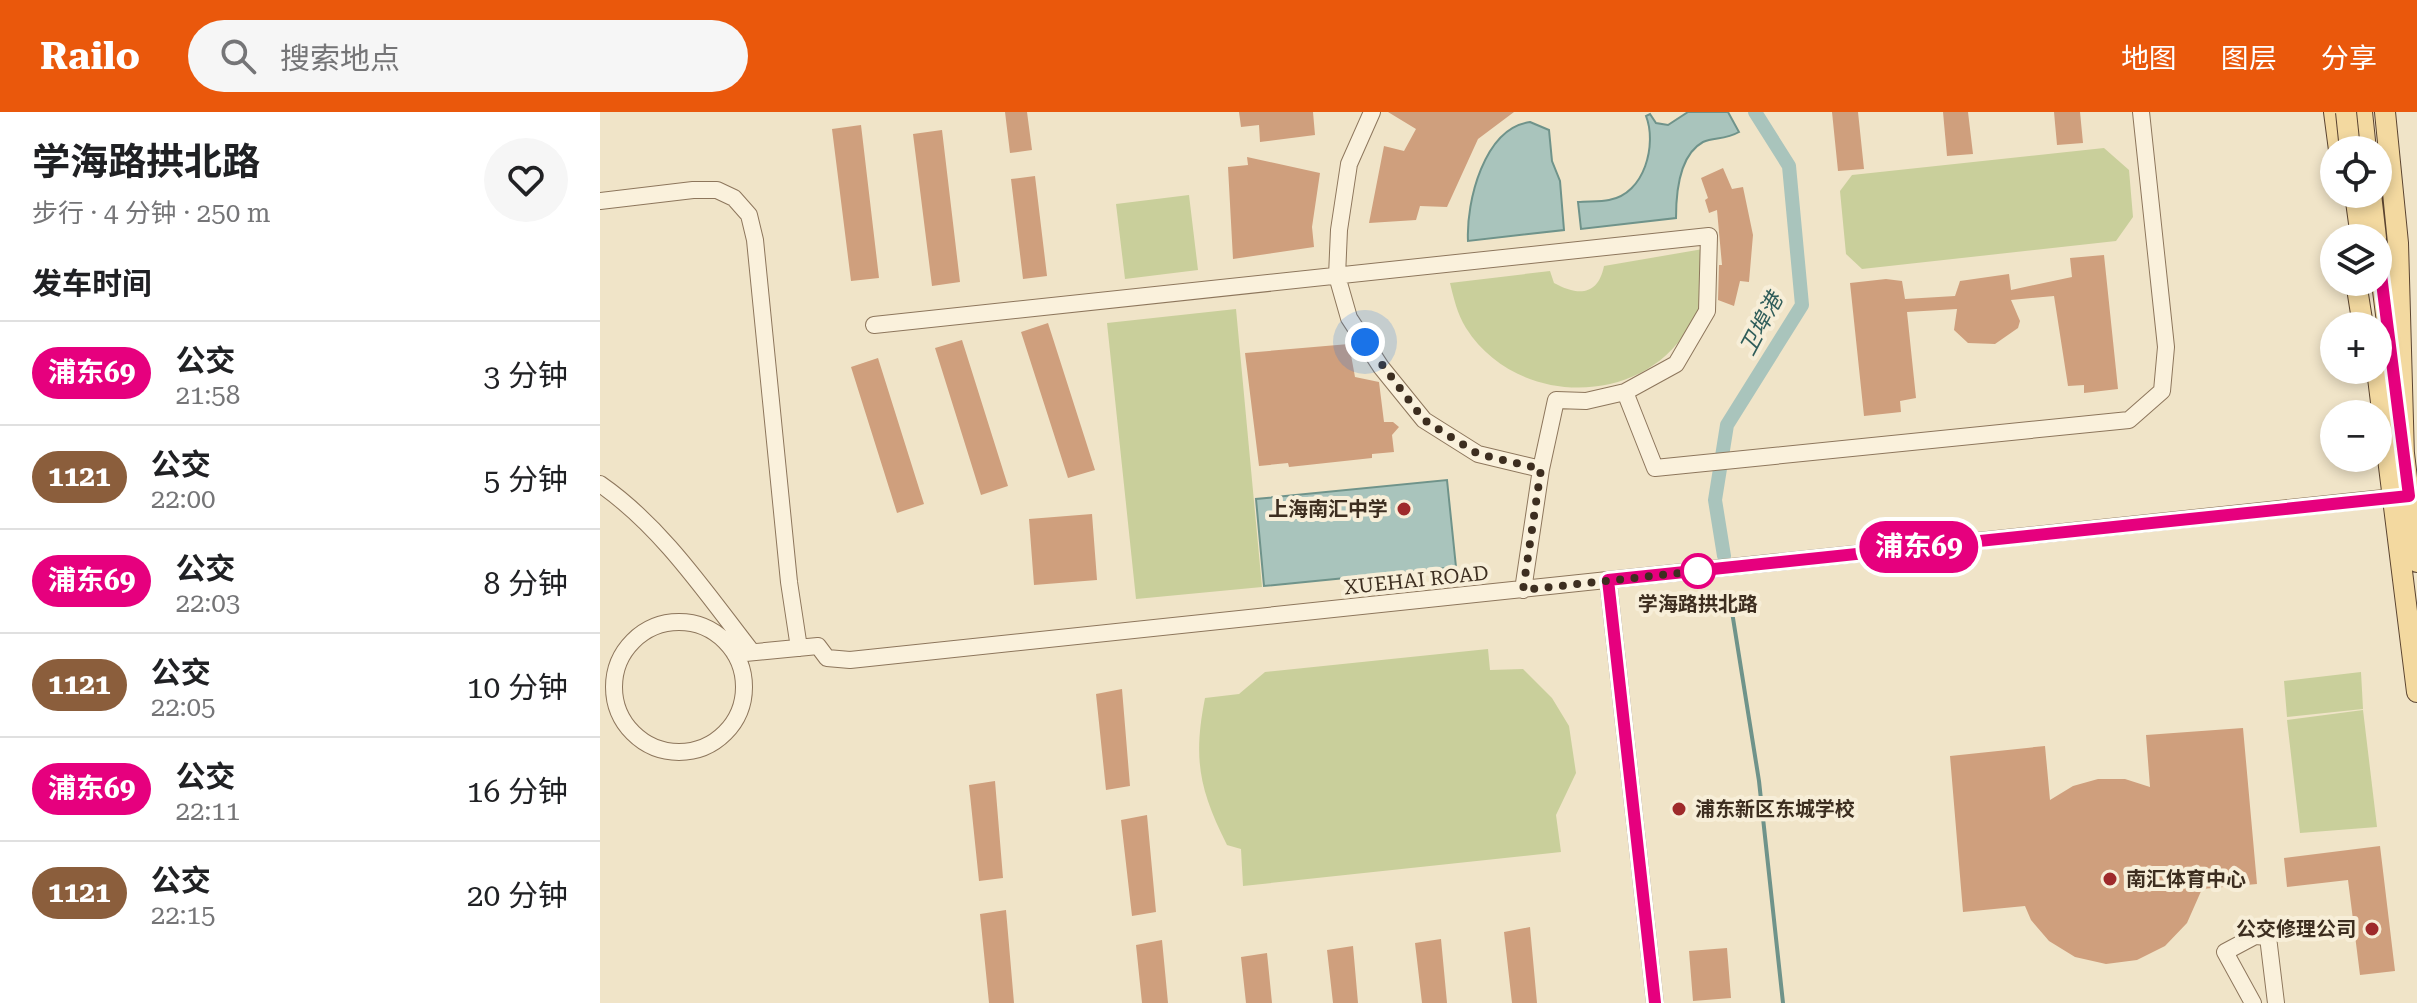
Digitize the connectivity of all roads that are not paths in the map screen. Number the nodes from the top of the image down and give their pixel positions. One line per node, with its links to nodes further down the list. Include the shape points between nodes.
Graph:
1 (1372, 112): 11 (street, via 1349,164)
2 (2141, 112): 16 (street, via 2166,347 2162,391 2129,420 1655,468)
3 (2334, 112): 7 (main road)
4 (2346, 112): 8 (main road, bridge)
5 (2362, 112): 9 (main road)
6 (2385, 112): 17 (main road, via 2403,344)
7 (2337, 136)
8 (2349, 136)
9 (2365, 136)
10 (600, 201): 24 (street, via 717,190 734,198 749,215)
11 (1337, 276): 13 (street); 16 (street, via 1709,236 1707,311 1676,364); 18 (street, via 1349,318 1424,420 1478,454)
12 (2382, 296): 17 (main road)
13 (874, 325)
14 (2375, 384): 17 (main road)
15 (2380, 384): 17 (main road)
16 (1625, 392): 18 (street, via 1586,401 1556,400)
17 (2396, 458): 20 (main road)
18 (1541, 469): 23 (street)
19 (600, 484): 25 (street, via 683,563)
20 (2407, 496): 21 (main road); 22 (street, XUEHAI ROAD); 26 (main road)
21 (2417, 562)
22 (1608, 580): 23 (street, XUEHAI ROAD); 27 (street)
23 (1523, 590): 24 (street, XUEHAI ROAD, via 850,660 827,658 818,646)
24 (799, 648): 25 (street)
25 (744, 653): 25 (street, via 744,695 738,715 710,745 690,752 649,746 620,716 615,673 639,636 658,625 702,626)
26 (2417, 692)
27 (1655, 1003)
28 (2253, 1003): 29 (street, via 2225,952 2255,936 2268,937)
29 (2276, 1003)

